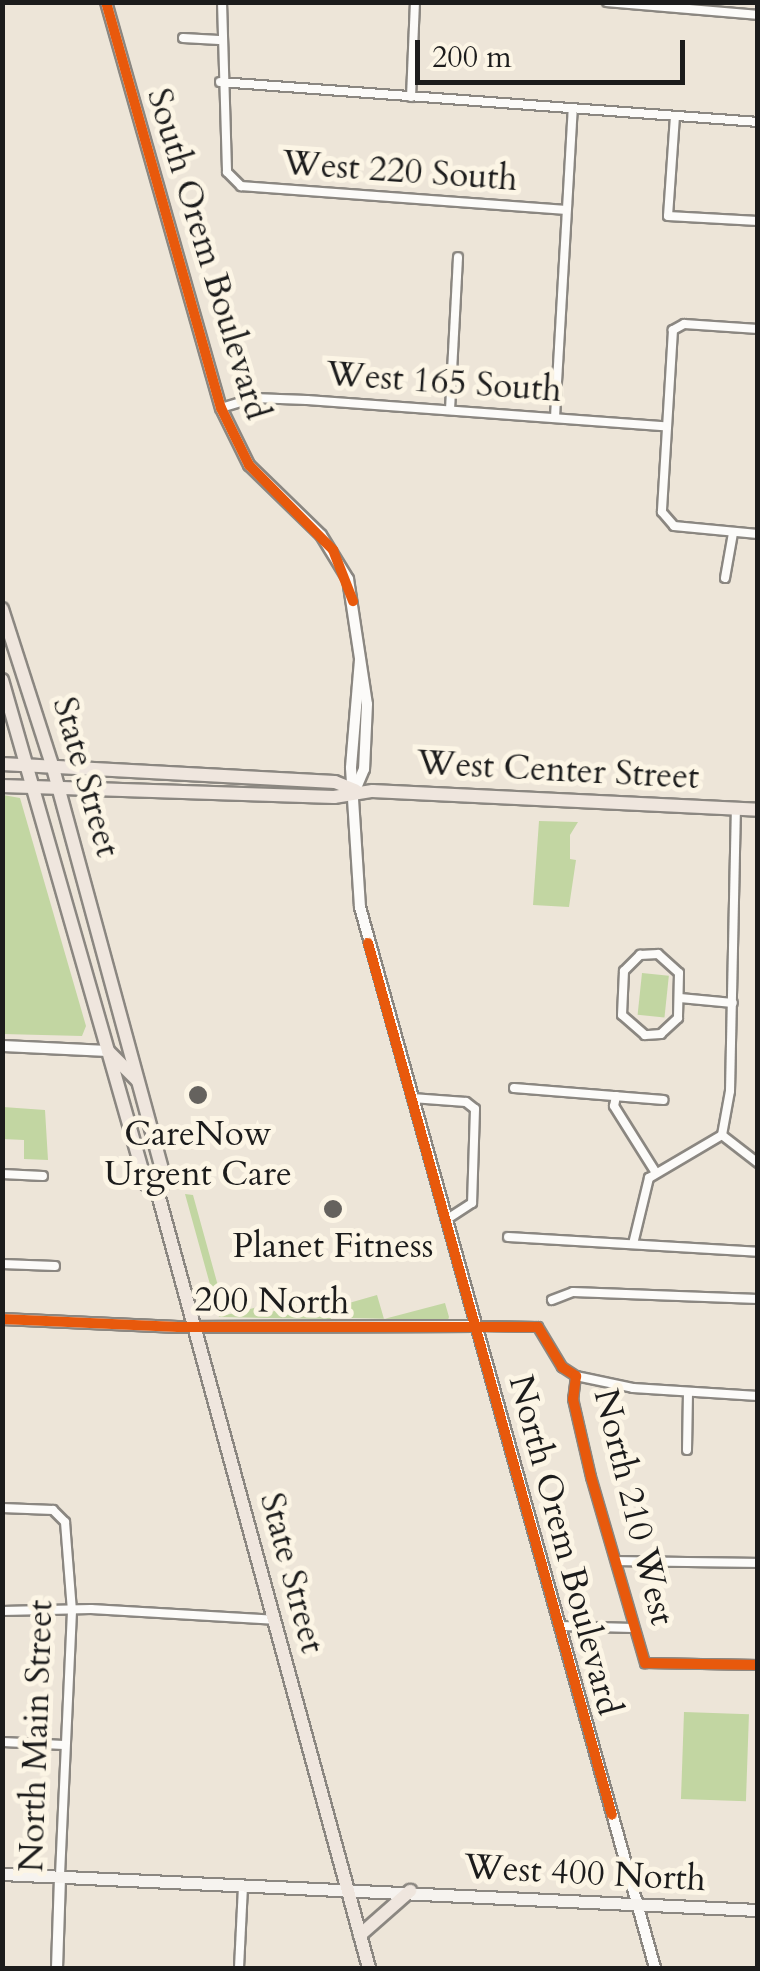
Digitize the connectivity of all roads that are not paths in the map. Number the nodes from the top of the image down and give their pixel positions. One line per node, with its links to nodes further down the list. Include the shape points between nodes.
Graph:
1 (106, 2): 17 (street, South Orem Boulevard)
2 (222, 2): 7 (street)
3 (415, 2): 9 (street)
4 (607, 2): 5 (street)
5 (758, 14)
6 (184, 38): 7 (street)
7 (219, 40): 8 (street)
8 (220, 82): 9 (street); 13 (street, West 220 South, via 233,180 248,188)
9 (410, 96): 10 (street)
10 (573, 109): 11 (street); 13 (street)
11 (675, 116): 12 (street); 14 (street, via 668,216)
12 (758, 122)
13 (566, 210): 19 (street)
14 (758, 222)
15 (458, 257): 18 (street)
16 (758, 329): 20 (street, via 684,324 672,330)
17 (221, 408): 18 (street, West 165 South, via 254,398); 32 (street, South Orem Boulevard, via 249,465 333,550 353,601 367,715 364,769)
18 (450, 410): 19 (street, West 165 South)
19 (555, 417): 20 (street, West 165 South)
20 (664, 426): 21 (street, via 664,521)
21 (733, 533): 22 (street); 23 (street)
22 (758, 534)
23 (725, 578)
24 (2, 610): 28 (main road, State Street)
25 (2, 680): 27 (main road, State Street)
26 (2, 764): 27 (main road, West Center Street)
27 (26, 766): 28 (main road, West Center Street); 30 (main road, State Street)
28 (53, 768): 31 (main road, State Street); 32 (main road, West Center Street, via 335,782)
29 (2, 786): 30 (main road, West Center Street)
30 (32, 787): 31 (main road, West Center Street); 38 (main road, State Street)
31 (59, 788): 32 (main road, West Center Street, via 334,797); 39 (main road, State Street)
32 (355, 790): 33 (main road, West Center Street); 42 (street, North Orem Boulevard, via 352,863)
33 (736, 809): 34 (main road, West Center Street); 36 (street)
34 (758, 810)
35 (680, 998): 35 (street, via 669,1030 638,1033 622,1015 624,971 640,955 665,956 680,973); 36 (street)
36 (733, 1003): 44 (street)
37 (2, 1046): 38 (street)
38 (108, 1051): 39 (main road); 49 (main road, State Street, via 146,1184)
39 (138, 1081): 49 (main road, State Street, via 165,1179)
40 (514, 1088): 41 (street)
41 (616, 1096): 43 (street); 46 (street, via 614,1106)
42 (412, 1098): 50 (street, North Orem Boulevard); 50 (street, via 466,1102 476,1115 472,1203)
43 (664, 1100)
44 (722, 1134): 45 (street); 46 (street)
45 (758, 1163)
46 (656, 1173): 52 (street, via 637,1209)
47 (2, 1174): 48 (street)
48 (43, 1176)
49 (158, 1194): 59 (main road, State Street)
50 (446, 1220): 60 (street, North Orem Boulevard)
51 (508, 1236): 52 (street)
52 (634, 1244): 53 (street)
53 (758, 1252)
54 (2, 1264): 55 (street)
55 (55, 1266)
56 (552, 1300): 57 (street, via 572,1292)
57 (758, 1300)
58 (2, 1318): 59 (street, 200 North)
59 (195, 1325): 60 (street, 200 North); 70 (main road, State Street)
60 (477, 1326): 61 (street, North 210 West, via 530,1324); 71 (street, North Orem Boulevard)
61 (576, 1376): 62 (street); 66 (street, North 210 West, via 573,1399)
62 (688, 1393): 63 (street); 64 (street)
63 (758, 1396)
64 (687, 1450)
65 (2, 1508): 69 (street, North Main Street, via 53,1510 65,1522)
66 (616, 1560): 67 (street); 72 (street, North 210 West)
67 (758, 1563)
68 (2, 1611): 69 (street)
69 (72, 1611): 70 (street); 75 (street, North Main Street)
70 (274, 1620): 79 (main road, State Street)
71 (560, 1626): 72 (street); 81 (street, North Orem Boulevard)
72 (633, 1628): 73 (street, North 210 West, via 645,1663)
73 (758, 1666)
74 (2, 1742): 75 (street)
75 (66, 1745): 77 (street, North Main Street)
76 (2, 1874): 77 (main road)
77 (60, 1877): 78 (main road); 84 (street, North Main Street)
78 (243, 1885): 79 (main road, West 400 North); 85 (street)
79 (348, 1889): 80 (main road, West 400 North); 83 (main road, State Street)
80 (410, 1892): 81 (main road, West 400 North); 83 (main road)
81 (636, 1903): 82 (main road, West 400 North); 87 (street, North Orem Boulevard)
82 (758, 1910)
83 (360, 1935): 86 (main road, State Street)
84 (57, 1968)
85 (239, 1968)
86 (370, 1968)
87 (655, 1968)

